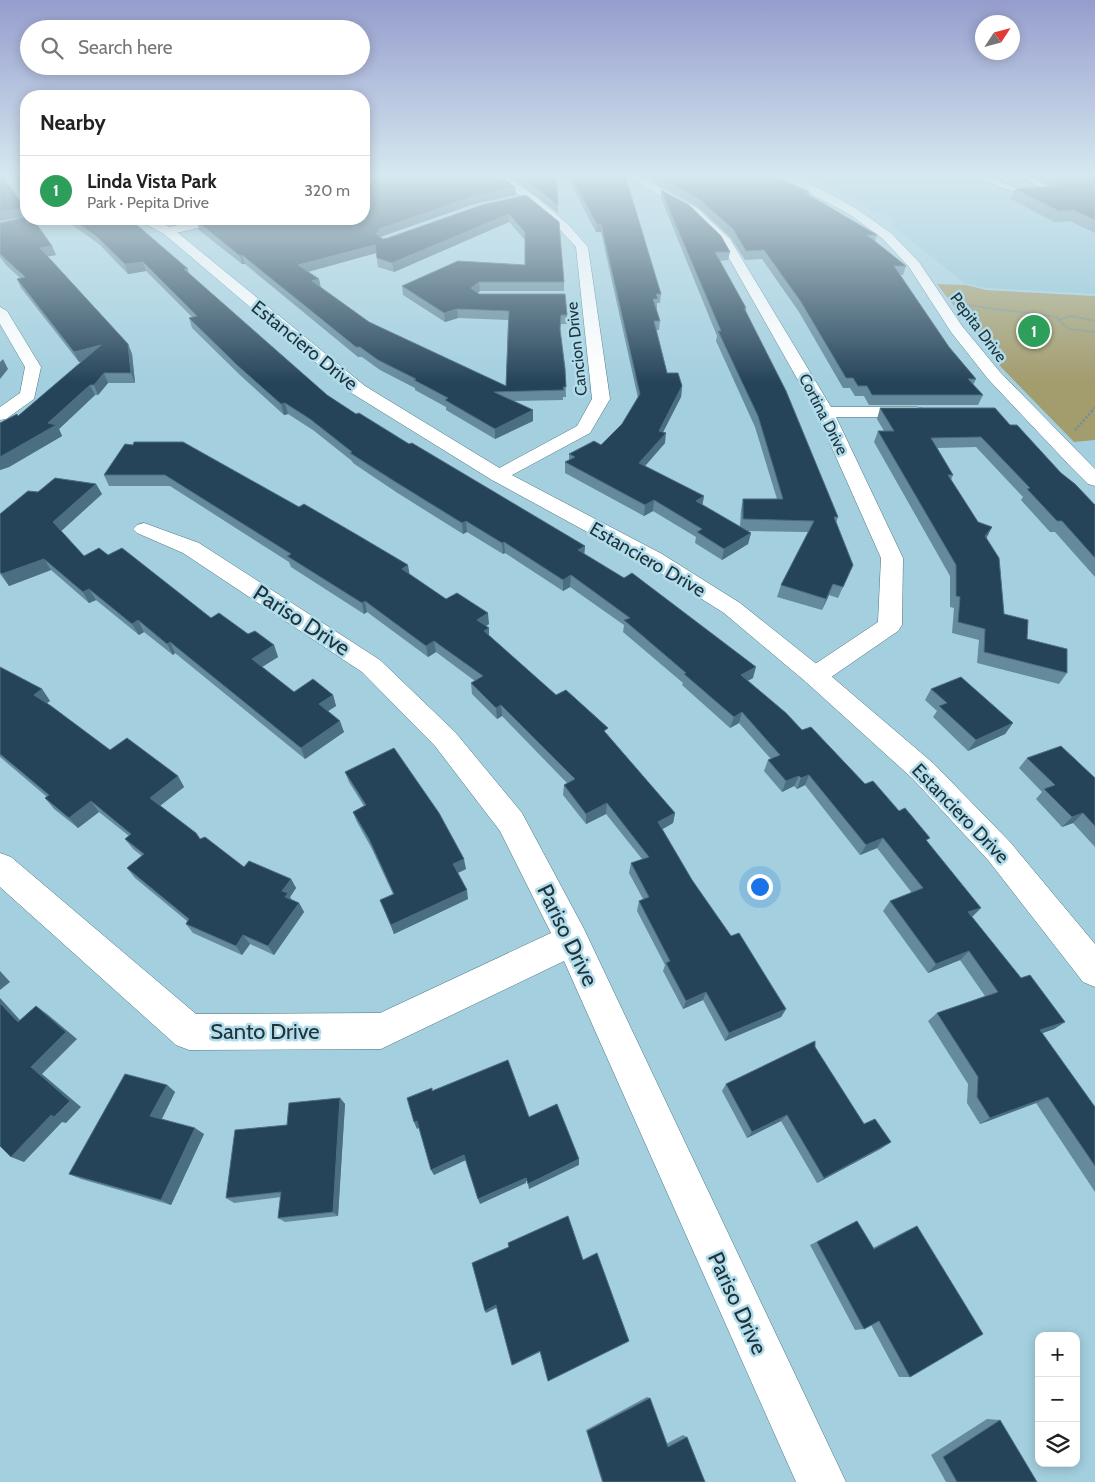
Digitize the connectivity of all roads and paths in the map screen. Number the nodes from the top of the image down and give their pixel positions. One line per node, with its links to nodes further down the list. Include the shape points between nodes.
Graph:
1 (183, 244): 17 (street, Estanciero Drive, via 359,390)
2 (580, 244): 5 (street, Cancion Drive)
3 (727, 244): 12 (street, Cortina Drive)
4 (896, 244): 7 (street, Pepita Drive)
5 (589, 296): 6 (street); 17 (street, Cancion Drive, via 601,398 584,429)
6 (569, 297)
7 (938, 302): 9 (path); 15 (street, Pepita Drive)
8 (0, 311): 16 (street, via 33,367 28,395)
9 (1060, 318): 10 (path, via 1078,316); 11 (path, via 1058,322 1066,328)
10 (1094, 320)
11 (1095, 332)
12 (825, 412): 13 (street); 20 (street, Cortina Drive, via 892,558 891,615 890,624)
13 (935, 412)
14 (1004, 412): 15 (street)
15 (1024, 412): 18 (street, Pepita Drive)
16 (0, 415)
17 (499, 476): 20 (street, Estanciero Drive, via 654,559 732,608)
18 (1095, 480)
19 (144, 529): 22 (street, Pariso Drive, via 191,548 372,666 445,739 511,822)
20 (815, 676): 23 (street, Estanciero Drive, via 923,771 999,851)
21 (0, 867): 22 (street, Santo Drive, via 189,1032 381,1030)
22 (572, 940): 24 (street, Pariso Drive)
23 (1095, 970)
24 (821, 1482)

